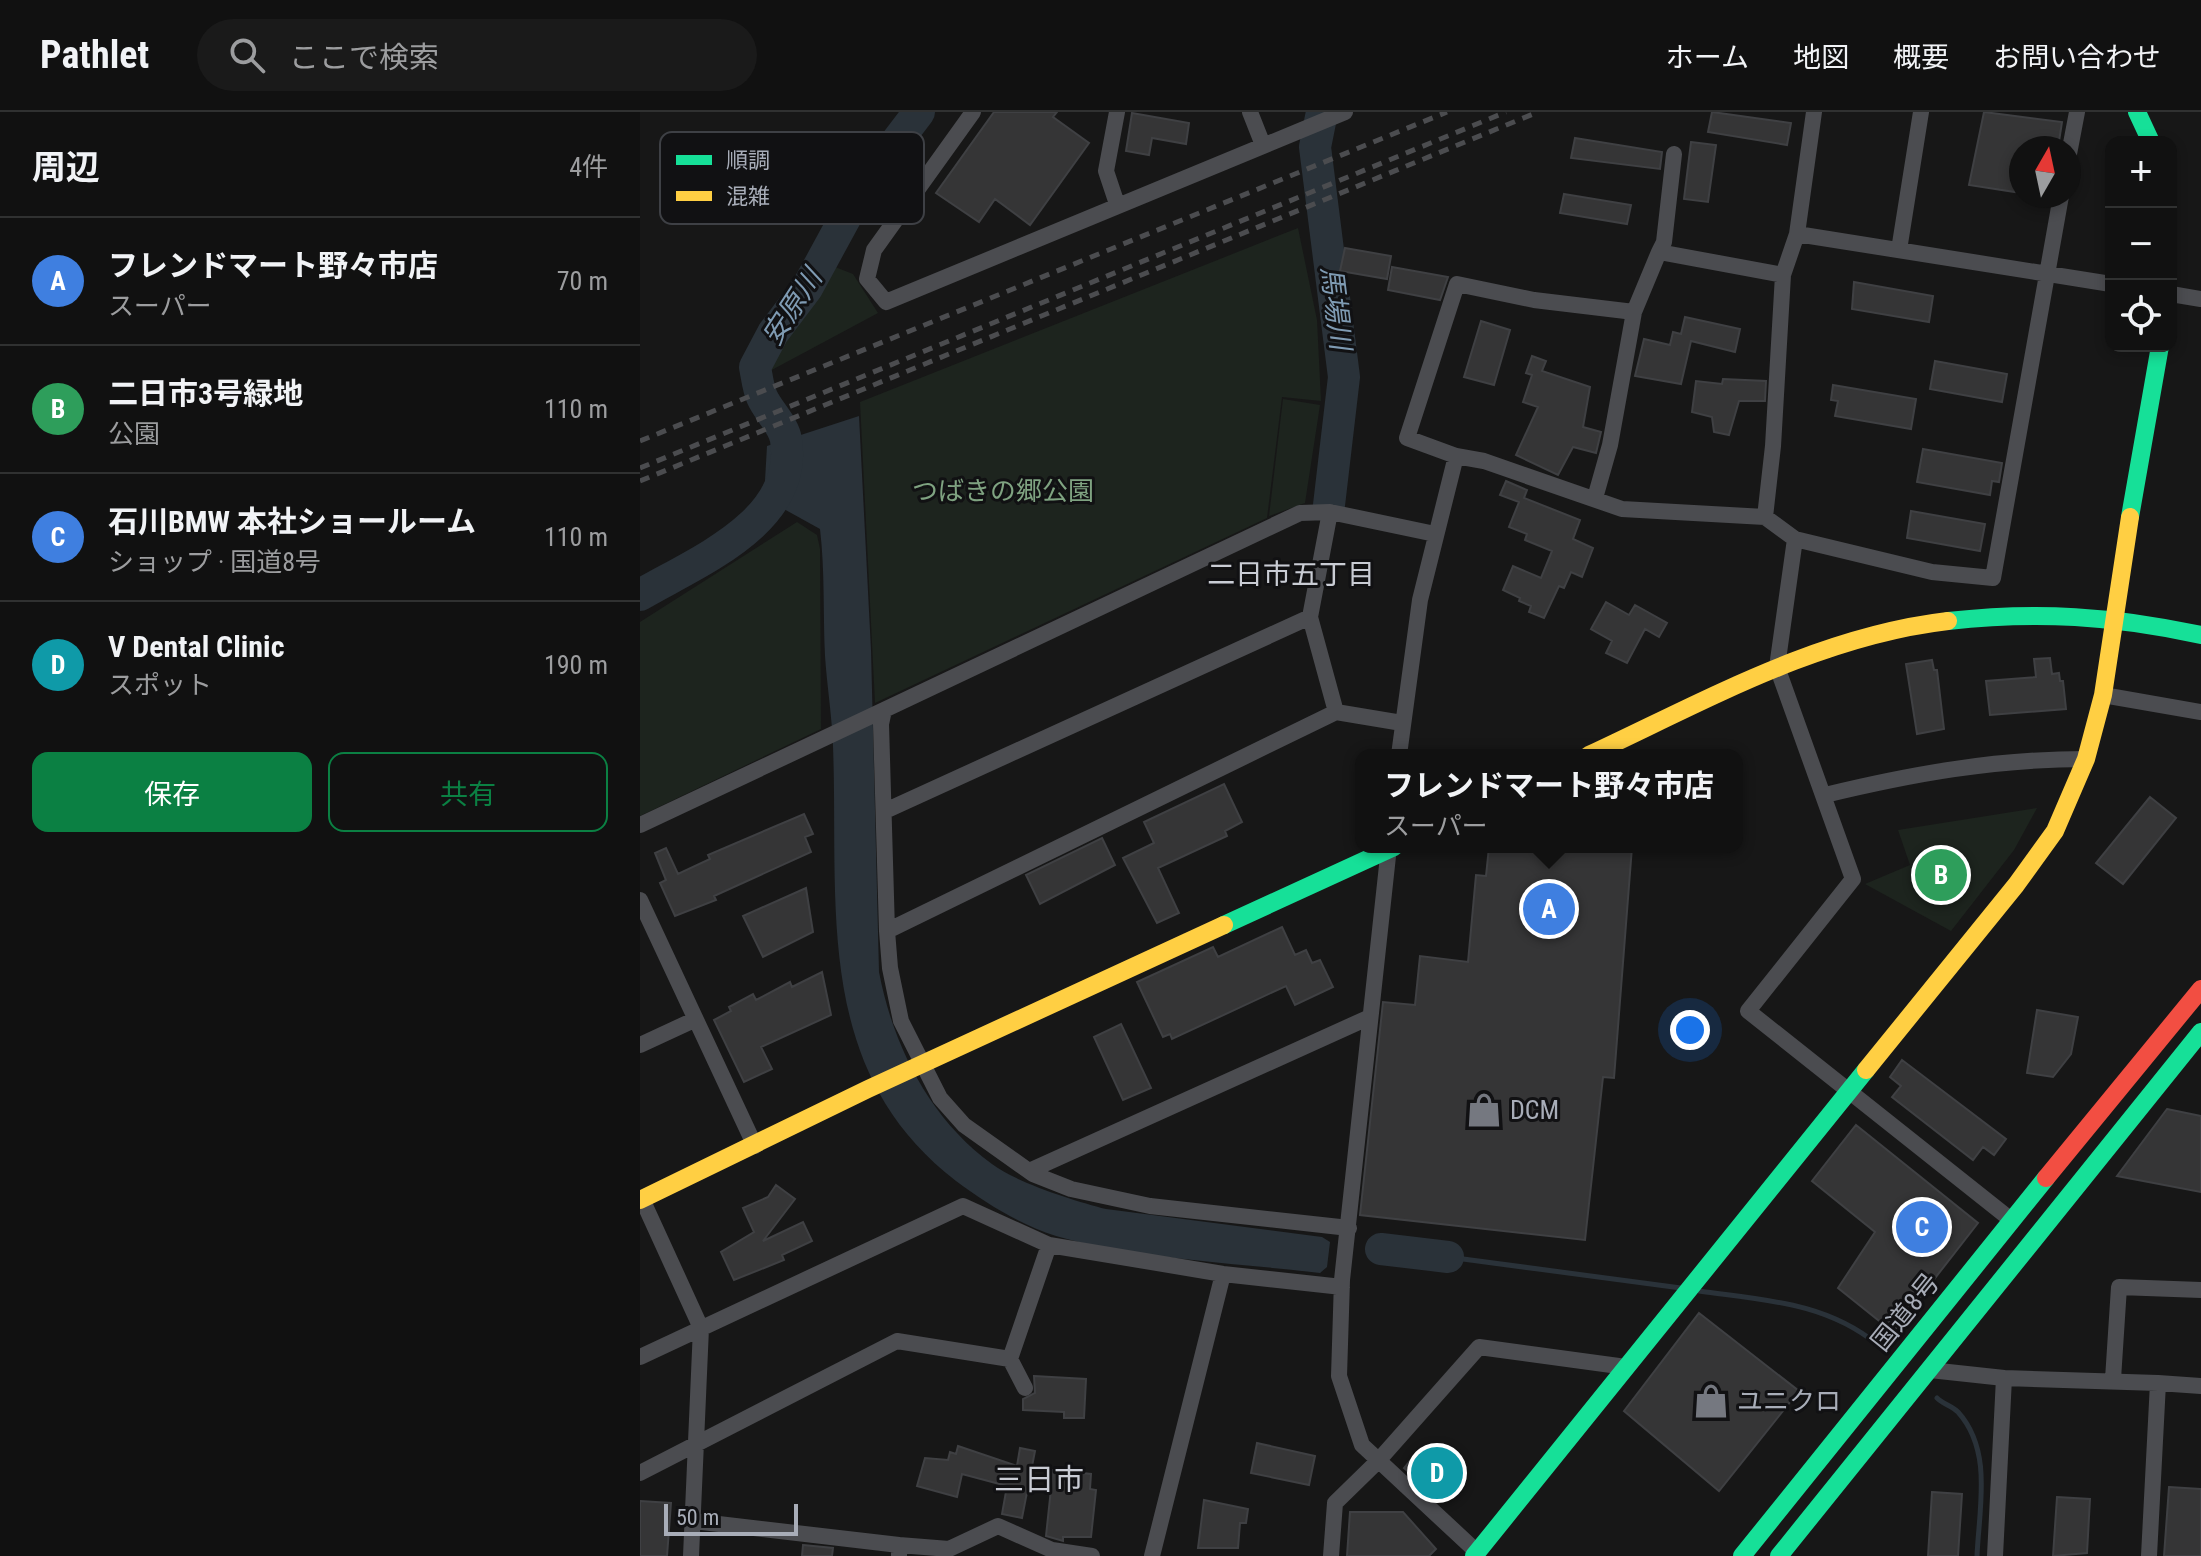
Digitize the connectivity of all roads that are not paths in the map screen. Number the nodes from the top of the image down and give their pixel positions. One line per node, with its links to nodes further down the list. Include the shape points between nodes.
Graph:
1 (973, 112): 13 (street)
2 (1117, 112): 14 (street, via 1106,171)
3 (1250, 112): 11 (street)
4 (1814, 112): 17 (street)
5 (1921, 112): 18 (street)
6 (2077, 112): 9 (street)
7 (2137, 112): 10 (main road)
8 (1338, 115): 11 (street)
9 (2072, 136)
10 (2148, 136)
11 (1263, 145): 14 (street)
12 (1674, 154): 19 (street)
13 (924, 180)
14 (1117, 204): 16 (street, via 886,302 867,279 874,250)
15 (2059, 208): 20 (street)
16 (893, 224)
17 (1797, 234): 18 (street); 21 (street)
18 (1899, 250): 20 (street)
19 (1659, 252): 21 (street); 25 (street)
20 (2045, 274): 22 (street); 32 (street, via 1993,578 1932,572)
21 (1783, 275): 30 (street)
22 (2105, 283)
23 (2177, 295): 24 (street)
24 (2201, 299)
25 (1634, 312): 27 (street, via 1457,284 1407,438); 28 (street)
26 (2159, 352): 34 (main road)
27 (1456, 456): 28 (street); 31 (street)
28 (1595, 498): 30 (street, via 1622,509)
29 (1330, 512): 31 (street); 33 (street); 38 (street, via 1300,513)
30 (1765, 517): 32 (street)
31 (1435, 534): 41 (street)
32 (1795, 539): 36 (street)
33 (1310, 617): 39 (street); 46 (street)
34 (2113, 618): 35 (main road); 36 (main road, via 2025,614 1943,621 1843,643); 37 (main road)
35 (2201, 635)
36 (1777, 667): 43 (main road); 45 (street)
37 (2103, 695): 40 (street); 44 (main road)
38 (884, 710): 46 (street); 47 (street)
39 (1336, 712): 41 (street); 52 (street)
40 (2201, 712)
41 (1402, 723): 42 (street)
42 (1400, 749)
43 (1602, 749)
44 (2086, 759): 45 (street, via 2016,759); 59 (main road, via 2055,831 2032,863)
45 (1825, 795): 59 (street, via 1853,879 1748,1011)
46 (885, 811): 52 (street)
47 (640, 825)
48 (1380, 853): 58 (main road)
49 (1390, 853): 54 (street)
50 (640, 900): 51 (street)
51 (646, 930): 55 (street)
52 (887, 931): 58 (street, via 901,1021)
53 (2201, 989): 63 (main road, 国道8号)
54 (1370, 1017): 61 (street); 64 (street)
55 (694, 1020): 57 (street); 60 (street)
56 (2201, 1032): 73 (main road)
57 (640, 1045)
58 (925, 1063): 60 (main road); 61 (street, via 940,1098 964,1125)
59 (1848, 1090): 63 (street); 72 (main road)
60 (755, 1146): 62 (main road)
61 (1029, 1171): 64 (street, via 1071,1189 1150,1206)
62 (641, 1200): 69 (street)
63 (2010, 1219): 90 (main road, 国道8号)
64 (1348, 1232): 67 (street)
65 (1049, 1245): 66 (street); 69 (street, via 963,1206); 71 (street)
66 (1223, 1274): 67 (street); 88 (street)
67 (1342, 1284): 80 (street, via 1339,1376 1362,1445)
68 (2201, 1290): 75 (street, via 2119,1287)
69 (701, 1328): 70 (street); 79 (street)
70 (640, 1357)
71 (1010, 1359): 78 (street); 79 (street, via 897,1341)
72 (1626, 1367): 80 (street, via 1479,1347); 85 (main road)
73 (1930, 1370): 74 (street); 91 (main road)
74 (2004, 1378): 75 (street); 92 (street)
75 (2113, 1379): 76 (street)
76 (2158, 1383): 77 (street); 93 (street)
77 (2201, 1386)
78 (1025, 1388)
79 (698, 1442): 81 (street); 82 (street)
80 (1378, 1461): 85 (street); 89 (street, via 1335,1503)
81 (640, 1473)
82 (693, 1521): 83 (street); 86 (street)
83 (899, 1550): 84 (street, via 949,1549 998,1526)
84 (1052, 1553): 87 (street)
85 (1477, 1555)
86 (691, 1556)
87 (1092, 1556)
88 (1152, 1556)
89 (1331, 1556)
90 (1742, 1556)
91 (1779, 1556)
92 (1995, 1556)
93 (2149, 1556)

